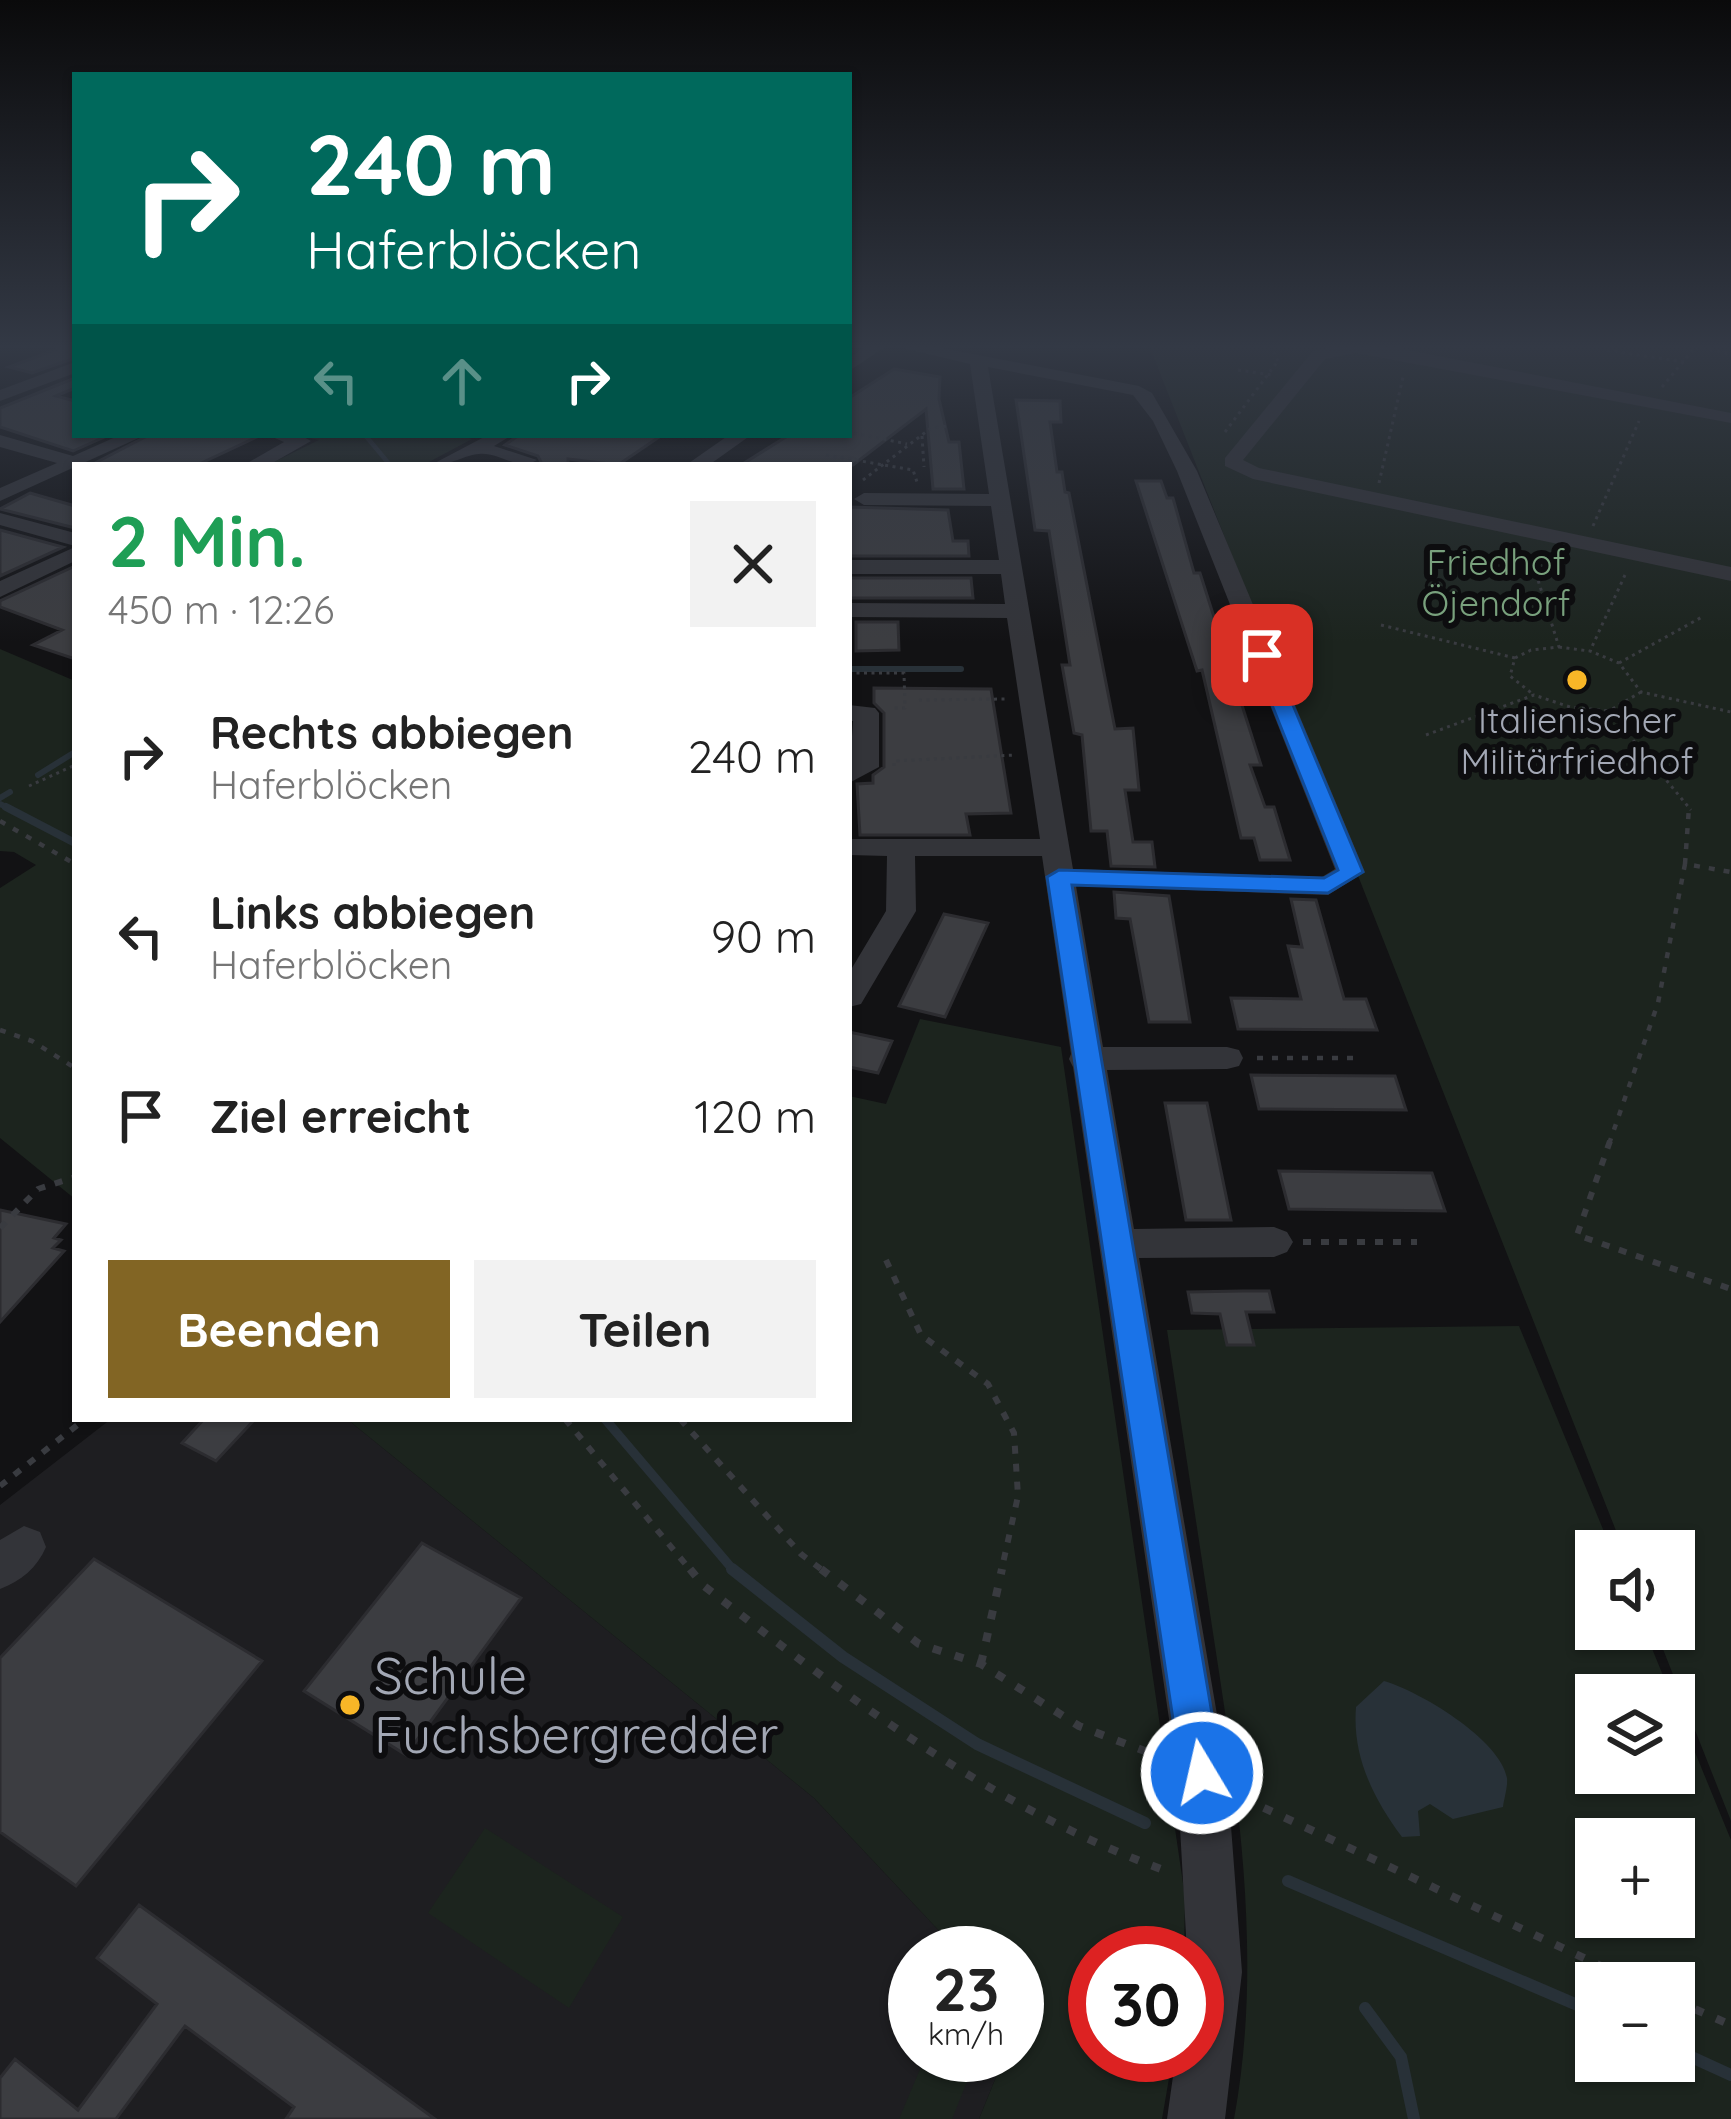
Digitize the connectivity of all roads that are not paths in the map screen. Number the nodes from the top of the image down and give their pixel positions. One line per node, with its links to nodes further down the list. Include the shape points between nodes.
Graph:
1 (10, 444): 10 (street)
2 (116, 444): 12 (street)
3 (296, 444): 13 (street)
4 (486, 444): 9 (street)
5 (728, 444): 15 (street)
6 (986, 444): 20 (street)
7 (1170, 444): 34 (street, via 1187,464 1351,872 1328,886)
8 (1246, 444): 26 (street, via 1232,462 1253,473)
9 (478, 448): 11 (street); 14 (street)
10 (34, 451): 12 (street); 17 (street)
11 (527, 460)
12 (75, 462)
13 (260, 462)
14 (448, 462)
15 (701, 462)
16 (72, 463): 18 (street)
17 (0, 465)
18 (0, 495)
19 (863, 500): 20 (street)
20 (1003, 500): 25 (street)
21 (0, 519): 22 (street)
22 (72, 539)
23 (72, 554): 27 (street)
24 (852, 567): 25 (street)
25 (1011, 567): 29 (street)
26 (1731, 574)
27 (0, 590)
28 (852, 610): 29 (street)
29 (1016, 610): 34 (street)
30 (858, 713): 31 (street, via 866,767)
31 (853, 773)
32 (852, 847): 33 (street)
33 (901, 848): 34 (street); 35 (street, via 901,910)
34 (1057, 862): 37 (street)
35 (852, 995)
36 (1227, 1058): 37 (street)
37 (1085, 1059): 39 (street)
38 (1274, 1242): 39 (street)
39 (1115, 1244): 40 (street, via 1202,1773 1215,1972)
40 (1196, 2119)

